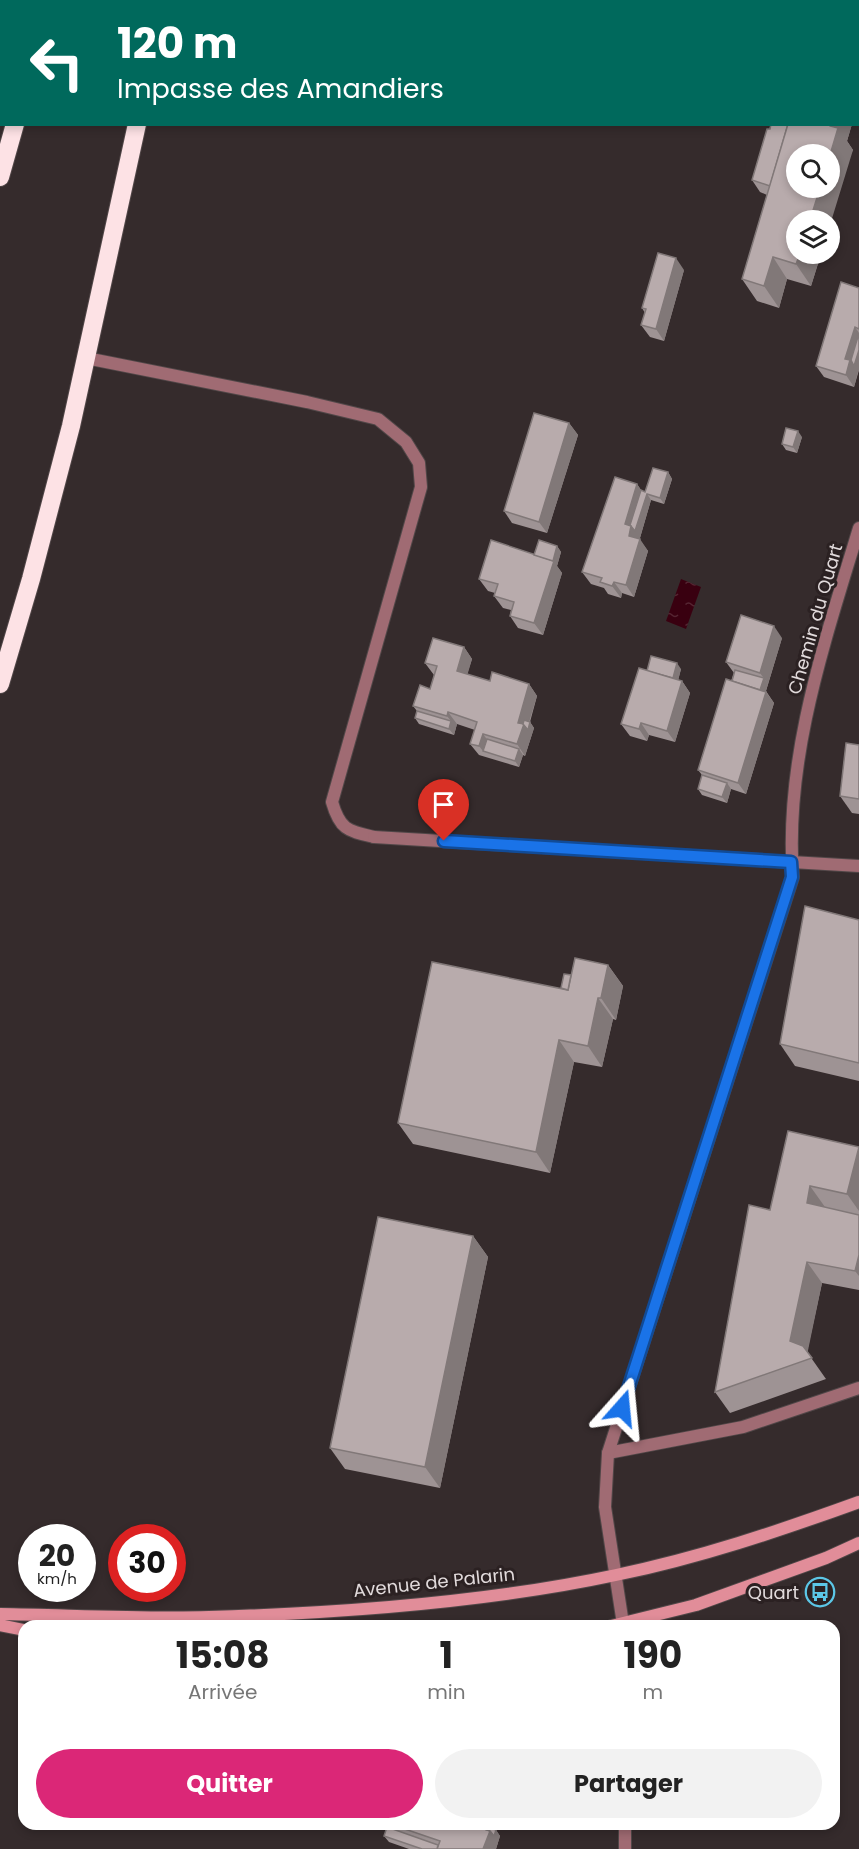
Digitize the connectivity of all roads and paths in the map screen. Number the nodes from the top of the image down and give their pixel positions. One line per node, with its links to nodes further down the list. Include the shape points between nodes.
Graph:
1 (14, 126): 3 (highway)
2 (137, 126): 4 (highway)
3 (0, 177)
4 (86, 358): 6 (highway, via 40,546); 7 (street, via 378,419 406,442 419,463 421,487 332,802 337,819 349,832 374,837)
5 (859, 528): 7 (street, Chemin du Quart, via 815,674 799,760)
6 (0, 684)
7 (791, 862): 8 (street); 10 (street, Chemin du Quart, via 792,877)
8 (859, 866)
9 (859, 1388): 10 (street, via 743,1427)
10 (608, 1453): 13 (street, Chemin du Quart, via 605,1507)
11 (859, 1502): 13 (main road, Avenue de Palarin, via 759,1539)
12 (859, 1543): 16 (main road, via 696,1605)
13 (615, 1575): 14 (main road, Avenue de Palarin, via 504,1594 346,1609 208,1617); 15 (street, Chemin du Quart)
14 (0, 1614)
15 (619, 1620)
16 (638, 1620)
17 (0, 1624): 18 (main road)
18 (18, 1628)
19 (625, 1830): 20 (street)
20 (625, 1849)

